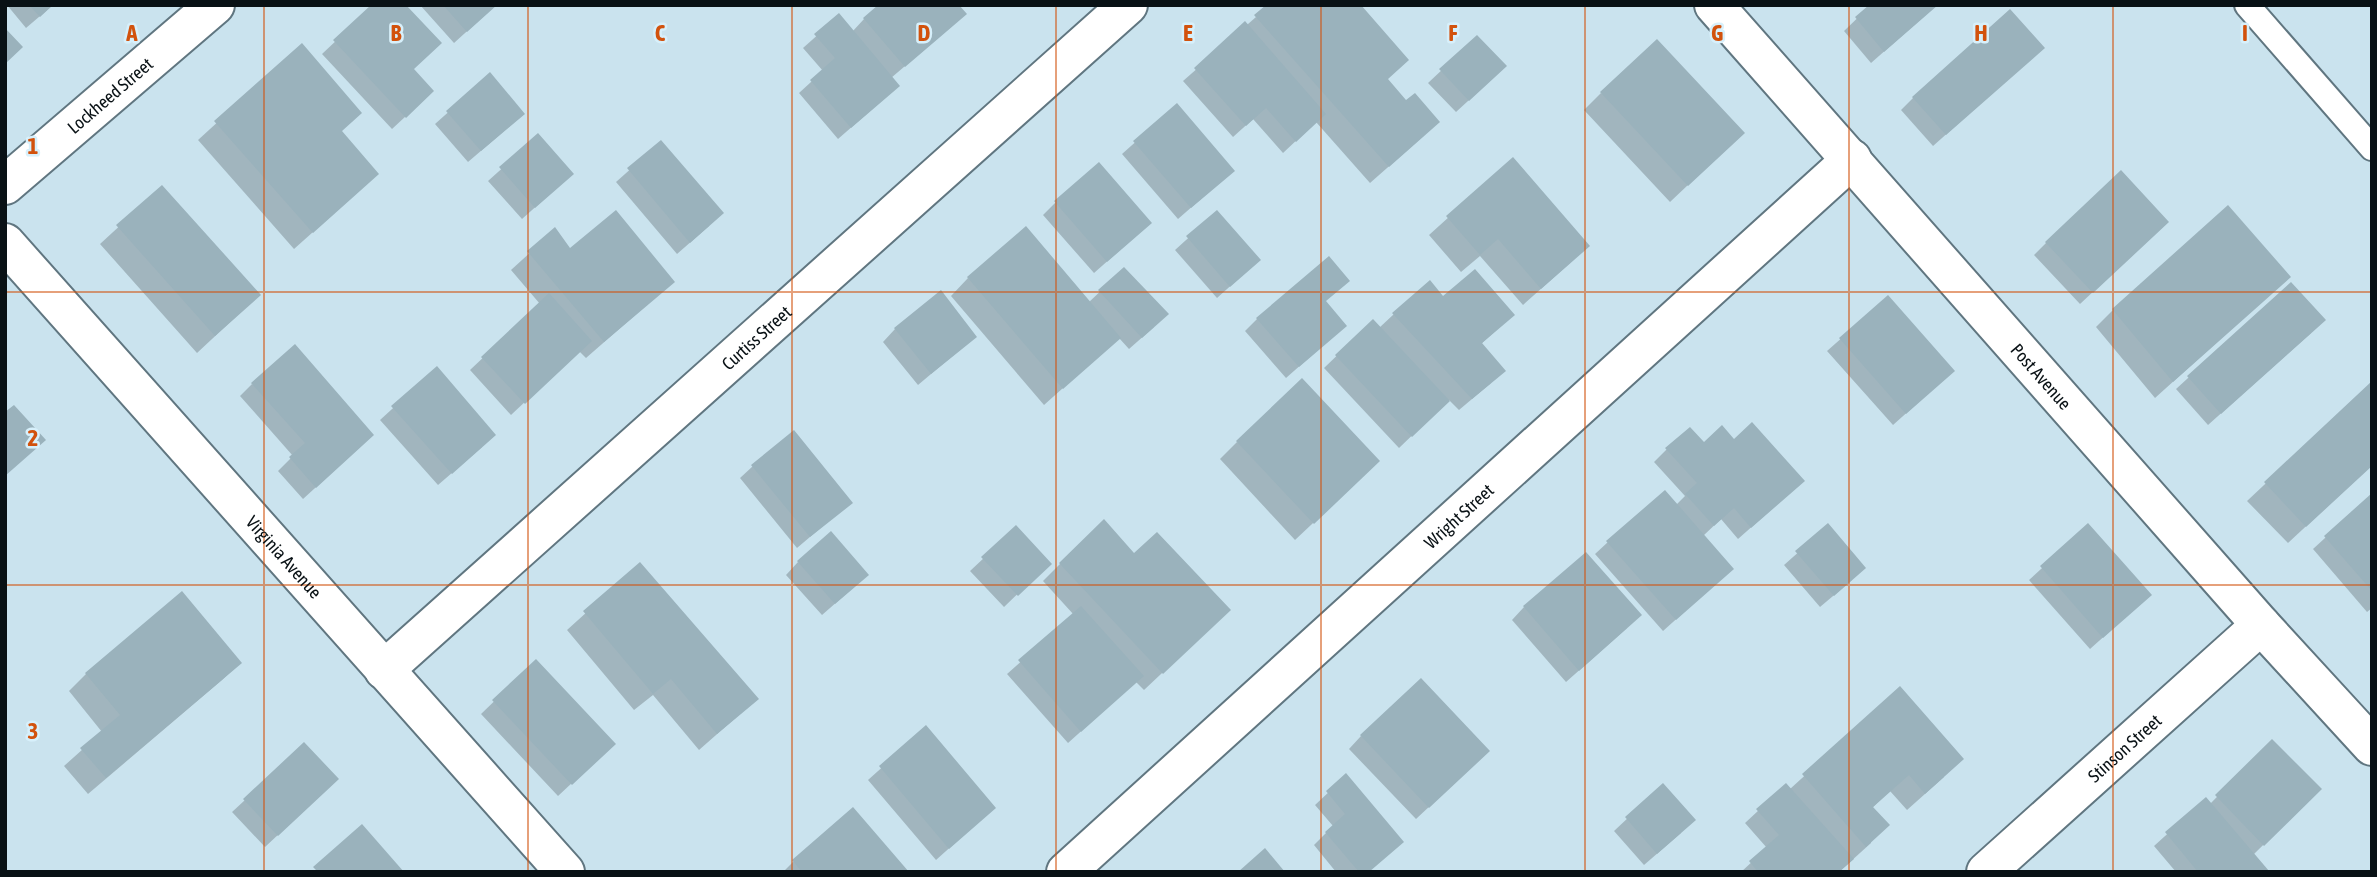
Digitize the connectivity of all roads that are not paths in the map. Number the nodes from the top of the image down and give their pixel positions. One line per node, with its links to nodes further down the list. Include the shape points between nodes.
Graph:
1 (215, 5): 7 (street, Lockheed Street)
2 (1128, 5): 10 (street, Curtiss Street)
3 (1714, 5): 6 (street, Post Avenue)
4 (2246, 5): 5 (lane)
5 (2372, 148)
6 (1852, 159): 9 (street, Post Avenue); 13 (street, Wright Street)
7 (5, 186)
8 (5, 243): 10 (street, Virginia Avenue)
9 (2262, 625): 11 (street, Post Avenue); 14 (street, Stinson Street)
10 (384, 670): 12 (street, Virginia Avenue)
11 (2372, 746)
12 (565, 872)
13 (1066, 872)
14 (1986, 872)

